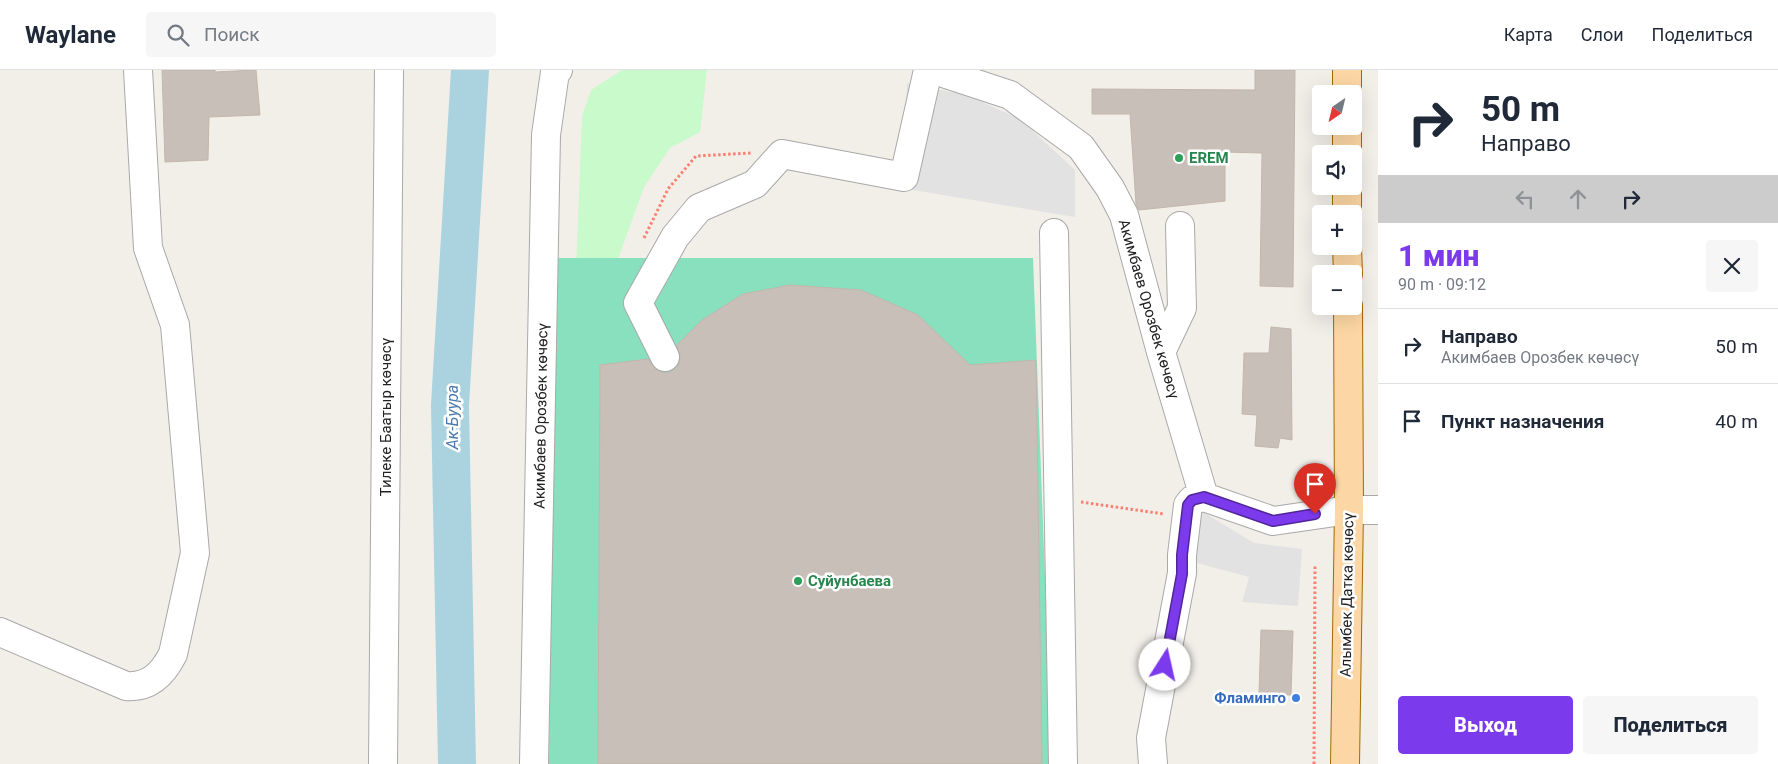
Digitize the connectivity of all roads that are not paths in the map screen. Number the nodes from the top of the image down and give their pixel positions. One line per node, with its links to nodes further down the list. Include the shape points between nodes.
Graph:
1 (138, 70): 16 (street, via 148,248 175,325 195,553 172,654 167,666 151,682 136,687 126,686)
2 (390, 70): 17 (street, Тилеке Баатыр көчөсү)
3 (558, 70): 18 (street, Акимбаев Орозбек көчөсү, via 546,135)
4 (928, 70): 12 (street, via 904,177 782,154 755,184 699,208 674,237 638,303)
5 (934, 70): 11 (street, Акимбаев Орозбек көчөсү, via 1010,95 1081,147 1110,188 1124,215)
6 (1347, 70): 7 (main road)
7 (1347, 85)
8 (1180, 226): 11 (street, via 1182,308)
9 (1054, 233): 19 (street)
10 (1348, 315): 14 (main road, Алымбек Датка көчөсү)
11 (1160, 352): 13 (street, Акимбаев Орозбек көчөсү)
12 (665, 357)
13 (1204, 497): 14 (street, via 1273,521); 20 (street, via 1192,500 1188,505 1182,574 1151,738)
14 (1349, 510): 15 (street); 21 (main road, Алымбек Датка көчөсү)
15 (1378, 510)
16 (0, 632)
17 (383, 764)
18 (534, 764)
19 (1062, 764)
20 (1153, 764)
21 (1344, 764)

